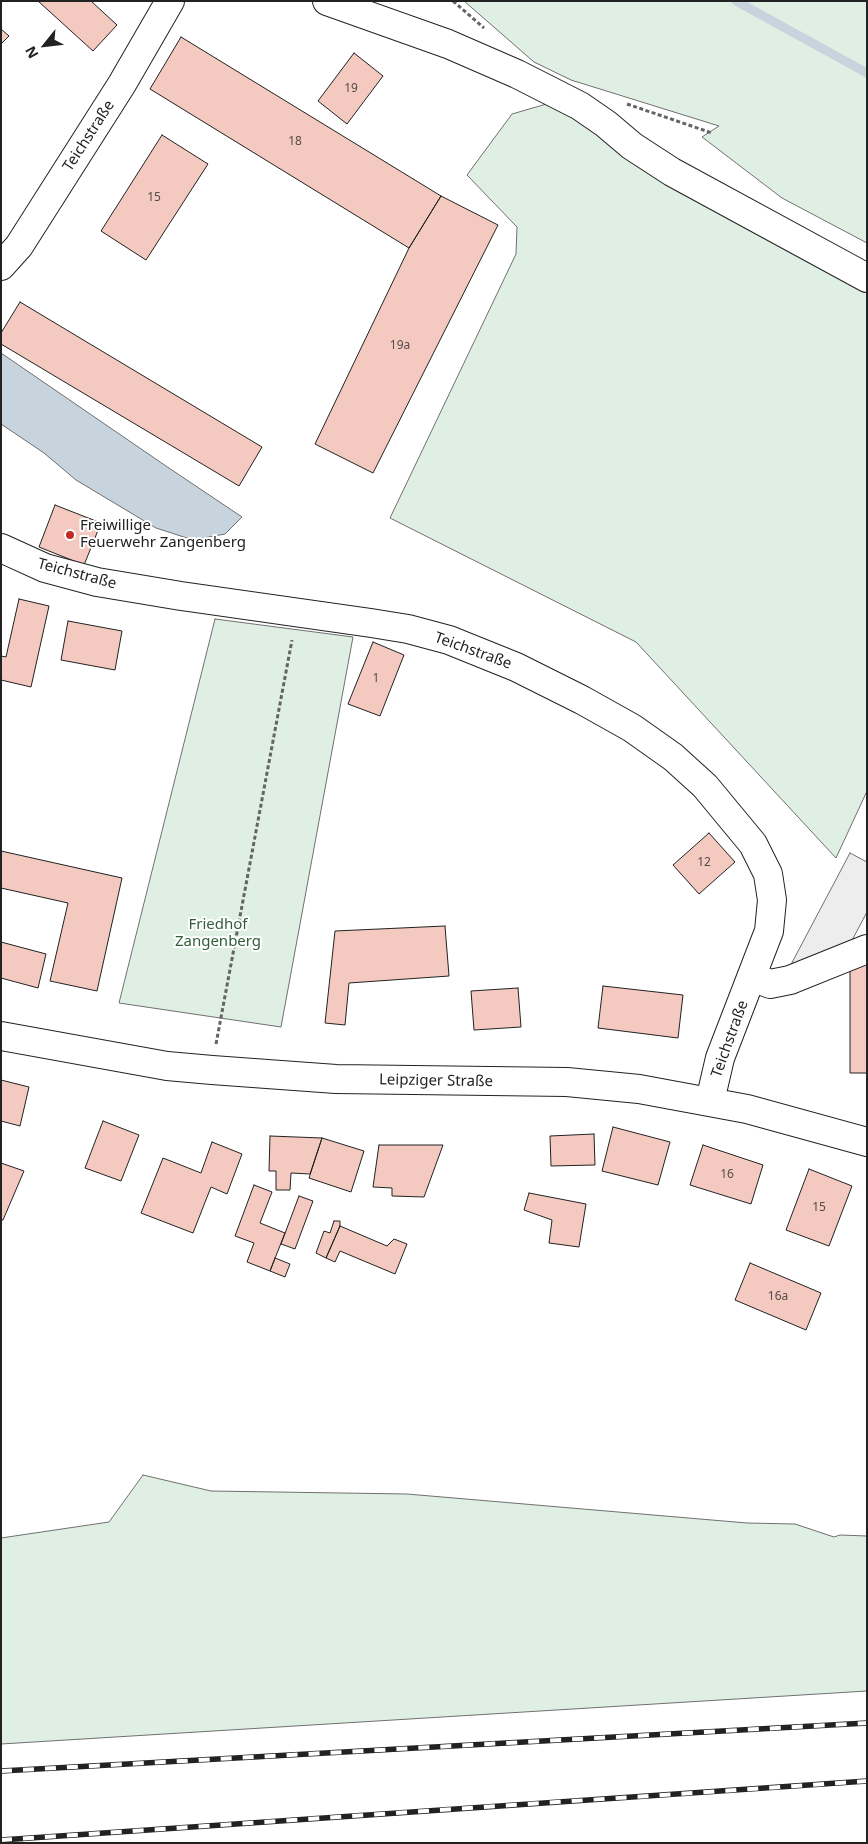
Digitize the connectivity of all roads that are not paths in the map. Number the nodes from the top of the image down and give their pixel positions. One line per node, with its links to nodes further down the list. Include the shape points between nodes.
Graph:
1 (327, 1): 4 (street, via 448,44 580,106 672,172)
2 (169, 3): 3 (street, Teichstraße, via 20,246)
3 (1, 266)
4 (867, 278)
5 (1, 548): 7 (street, Teichstraße, via 45,568 97,582 380,625 449,640 516,667 609,715 652,742 693,774 730,814 762,859 771,886 772,915)
6 (867, 949): 7 (street, via 790,980 770,984)
7 (753, 977): 9 (street, Teichstraße, via 717,1067)
8 (1, 1036): 9 (street, Leipziger Straße, via 167,1066 336,1079 568,1082 640,1089)
9 (710, 1101): 10 (street, Leipziger Straße)
10 (867, 1142)

